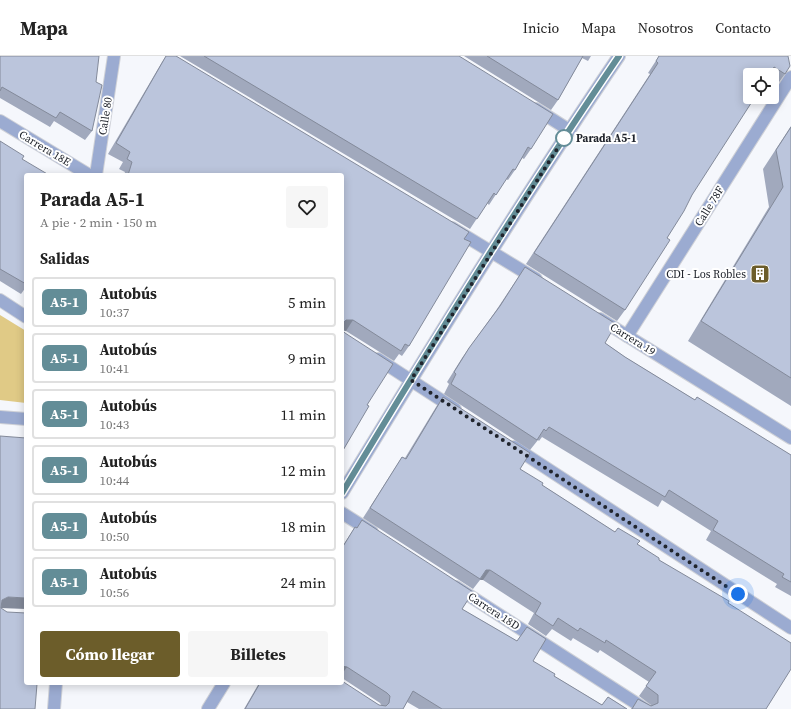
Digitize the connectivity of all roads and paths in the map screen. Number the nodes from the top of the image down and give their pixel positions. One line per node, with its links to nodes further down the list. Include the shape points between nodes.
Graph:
1 (114, 56): 8 (street, Calle 80)
2 (619, 56): 6 (street)
3 (791, 77): 15 (street, Calle 78F)
4 (523, 101): 6 (street)
5 (0, 121): 7 (street, Carrera 18E)
6 (569, 130): 10 (street)
7 (86, 173)
8 (96, 173)
9 (444, 223): 10 (street)
10 (491, 251): 11 (street); 17 (street)
11 (543, 283)
12 (0, 300): 14 (street)
13 (588, 312): 15 (street, Carrera 19)
14 (24, 316)
15 (627, 336): 21 (street, Carrera 19)
16 (367, 352): 17 (street)
17 (411, 380): 18 (street); 23 (street)
18 (464, 415)
19 (0, 417): 20 (street)
20 (24, 419)
21 (791, 438)
22 (504, 441): 27 (street)
23 (344, 490)
24 (344, 514): 25 (street)
25 (382, 538)
26 (447, 581): 32 (street, Carrera 18D)
27 (791, 628)
28 (56, 685): 30 (street)
29 (223, 685): 31 (street)
30 (54, 709)
31 (208, 709)
32 (645, 709)

